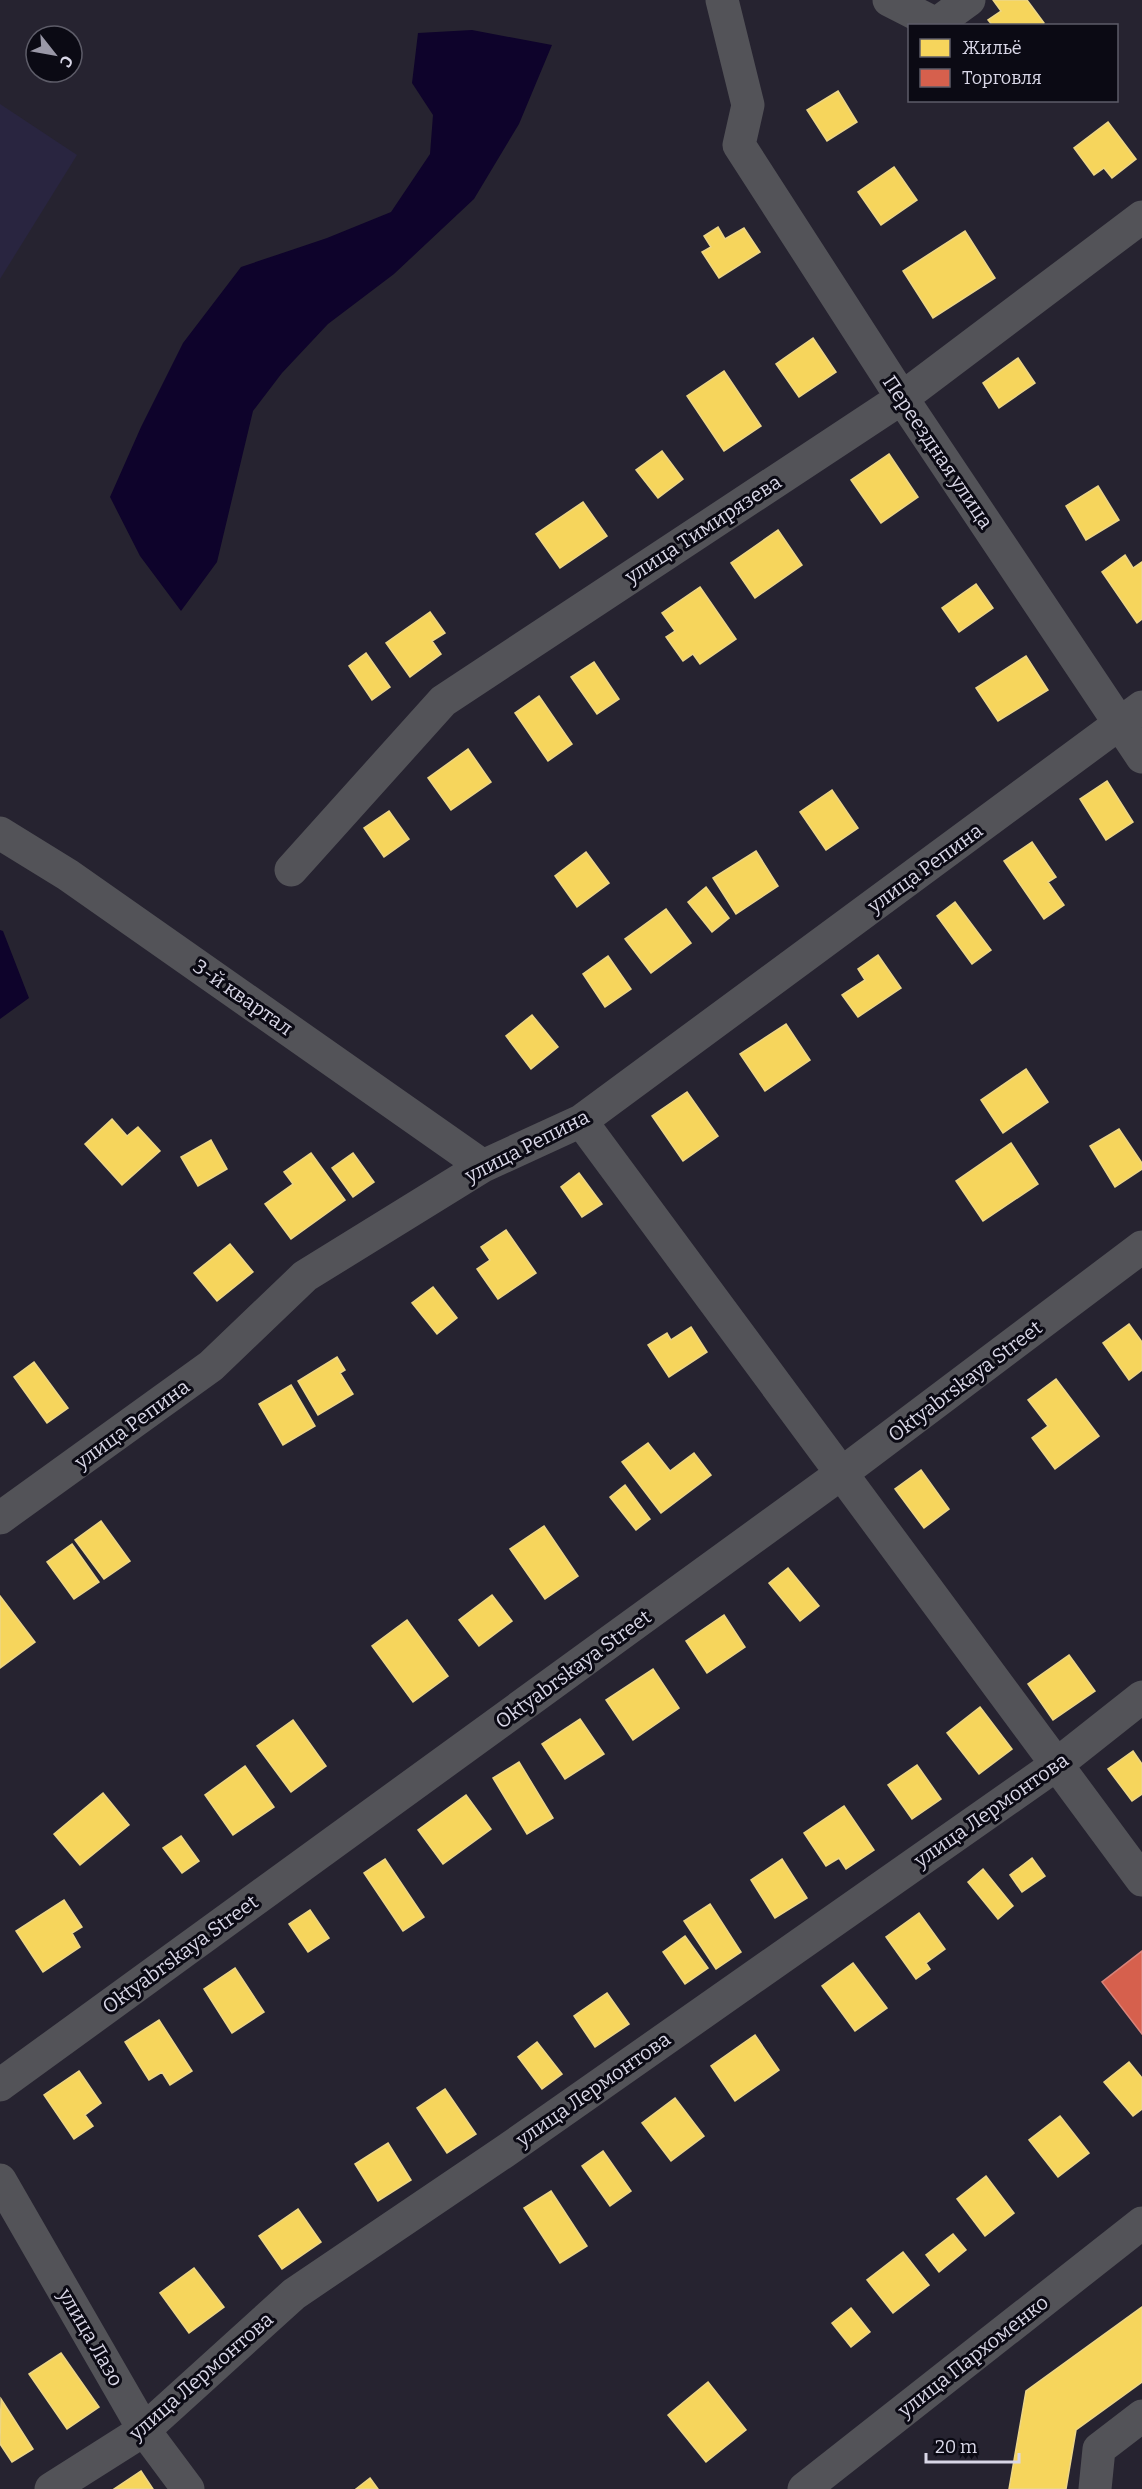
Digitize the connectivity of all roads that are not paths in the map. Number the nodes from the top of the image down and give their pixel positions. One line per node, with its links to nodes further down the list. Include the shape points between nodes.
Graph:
1 (722, 0): 5 (street, Переездная улица, via 747,105 739,145)
2 (889, 0): 3 (street, via 936,24)
3 (969, 0)
4 (1142, 217): 5 (street, улица Тимирязева)
5 (902, 398): 6 (street, Переездная улица); 9 (street, улица Тимирязева, via 443,701)
6 (1131, 716): 7 (street, Переездная улица); 10 (street, улица Репина)
7 (1142, 757)
8 (0, 833): 11 (street, 3-й квартал, via 68,875)
9 (291, 870)
10 (581, 1121): 11 (street, улица Репина); 13 (street)
11 (483, 1166): 14 (street, улица Репина, via 305,1276 211,1366)
12 (1142, 1247): 13 (street, Oktyabrskaya Street)
13 (842, 1473): 16 (street); 18 (street, Oktyabrskaya Street)
14 (0, 1518)
15 (1142, 1697): 16 (street, улица Лермонтова)
16 (1056, 1765): 17 (street); 22 (street, улица Лермонтова, via 504,2152 294,2294)
17 (1142, 1880)
18 (0, 2085)
19 (0, 2180): 22 (street, улица Лазо)
20 (1142, 2223): 25 (street, улица Пархоменко)
21 (1142, 2416): 26 (street, via 1100,2450)
22 (144, 2430): 23 (street, улица Лермонтова); 24 (street, улица Лазо)
23 (51, 2489)
24 (188, 2489)
25 (804, 2489)
26 (1095, 2489)

